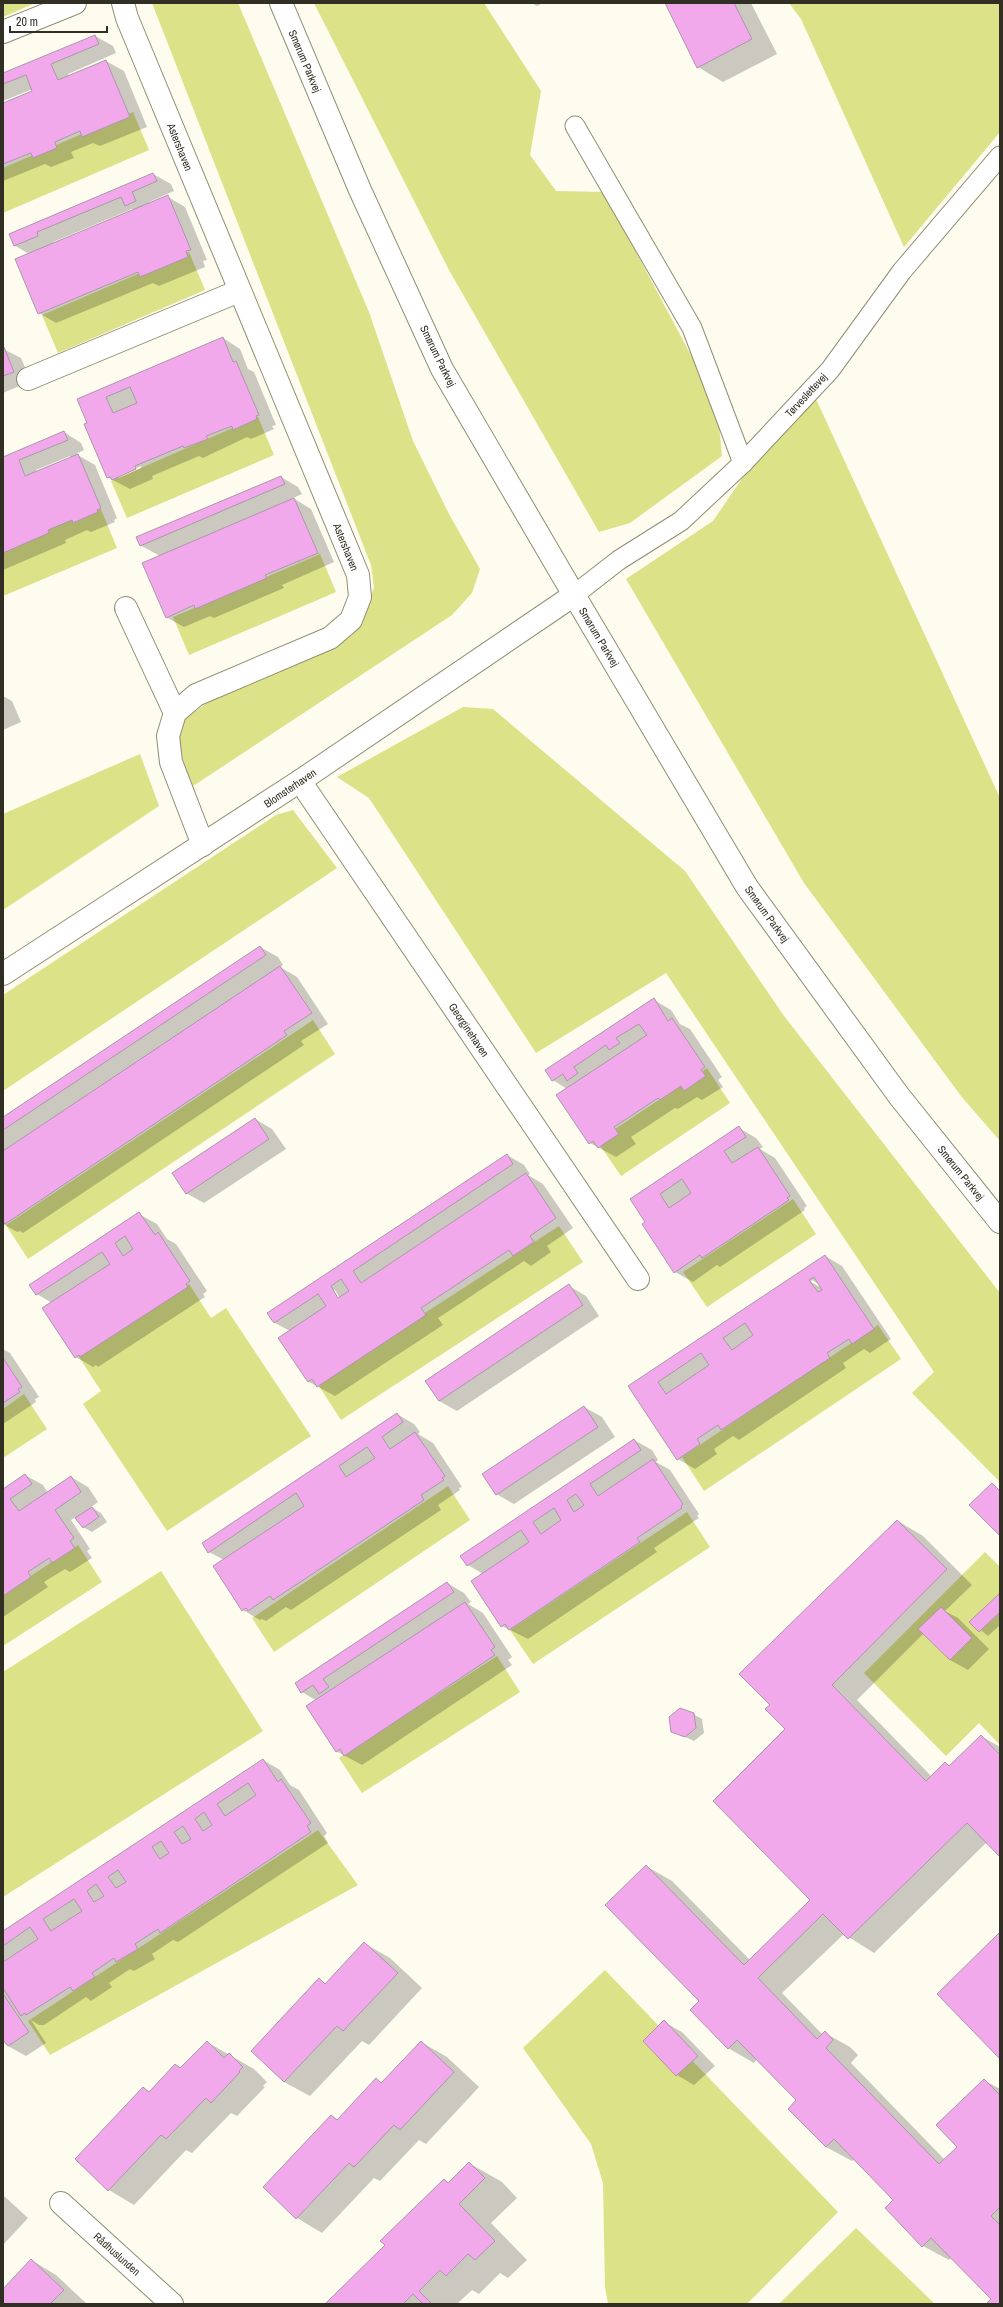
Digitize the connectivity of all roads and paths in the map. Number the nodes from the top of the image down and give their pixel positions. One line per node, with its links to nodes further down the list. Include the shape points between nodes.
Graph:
1 (75, 3): 4 (street)
2 (123, 3): 7 (street, Astershaven)
3 (281, 3): 10 (street, Smørum Parkvej, via 360,190 442,369)
4 (3, 32)
5 (575, 126): 9 (lane, via 692,328)
6 (1000, 156): 9 (lane, Tørveslettevej, via 902,271 830,370)
7 (239, 291): 8 (street); 12 (street, Astershaven, via 358,575 360,597 351,620 330,638 196,695)
8 (28, 379)
9 (743, 464): 10 (lane, Tørveslettevej, via 681,521 619,560)
10 (574, 595): 13 (street, Blomsterhaven); 16 (street, Smørum Parkvej, via 747,886 899,1096)
11 (126, 608): 12 (street)
12 (175, 713): 14 (street, via 168,736 170,762)
13 (300, 781): 14 (street, Blomsterhaven); 17 (street, Georginehaven)
14 (204, 845): 15 (street, Blomsterhaven)
15 (3, 974)
16 (1000, 1222)
17 (638, 1279)
18 (61, 2203): 19 (street, Rådhuslunden)
19 (172, 2304)

